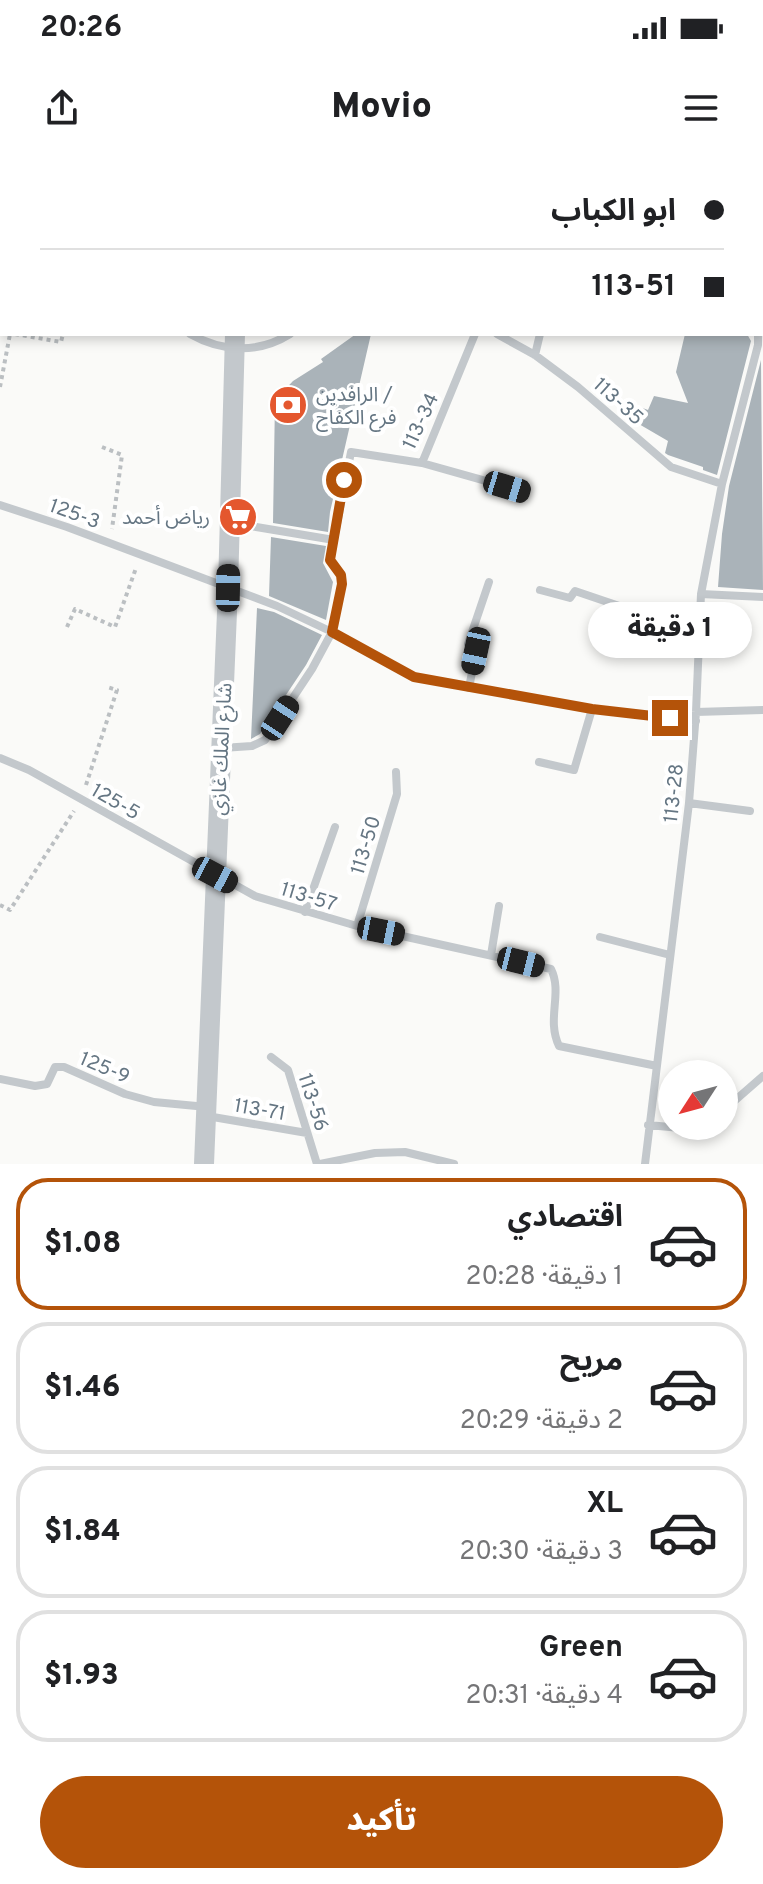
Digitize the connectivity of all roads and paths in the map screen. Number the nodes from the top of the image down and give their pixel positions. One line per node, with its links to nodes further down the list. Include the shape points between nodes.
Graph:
1 (12, 336): 14 (path)
2 (24, 336): 3 (path, via 61,342)
3 (62, 336)
4 (194, 336): 10 (lane, via 207,343)
5 (286, 336): 10 (lane, via 261,347)
6 (474, 336): 16 (lane, 113-34)
7 (501, 336): 13 (lane, 113-35)
8 (540, 336): 13 (lane)
9 (758, 336): 11 (lane, 113-28)
10 (235, 342): 20 (street, شارع الملك غازي)
11 (758, 345): 12 (lane); 17 (lane, 113-28)
12 (763, 354)
13 (535, 355): 17 (lane, 113-35, via 671,467)
14 (0, 387)
15 (102, 447): 22 (path, via 122,455)
16 (422, 463): 18 (lane); 21 (lane, 113-34, via 351,452)
17 (722, 484): 27 (lane, 113-28)
18 (525, 492)
19 (0, 505): 22 (lane, 125-3)
20 (230, 523): 21 (lane); 25 (street, شارع الملك غازي)
21 (334, 540): 30 (lane, 113-34, via 330,560 342,584)
22 (110, 543): 23 (lane, 125-3)
23 (141, 555): 25 (lane, 125-3); 29 (path, via 115,627 75,609)
24 (489, 582): 32 (lane, via 468,644 476,651)
25 (228, 588): 30 (lane, 125-3); 36 (street, شارع الملك غازي)
26 (540, 590): 31 (lane, via 570,598 575,591)
27 (701, 594): 28 (lane); 31 (lane, 113-28)
28 (763, 597)
29 (67, 627)
30 (332, 632): 32 (lane, 125-3, via 414,677); 36 (lane, 113-34, via 265,740)
31 (699, 633): 35 (lane, 113-28)
32 (469, 688): 33 (lane, 125-3)
33 (592, 709): 35 (lane, 125-3); 38 (lane, via 574,770)
34 (763, 710): 35 (lane, 125-3)
35 (696, 716): 40 (lane, 113-28)
36 (221, 748): 43 (street, شارع الملك غازي)
37 (0, 758): 43 (lane, 125-5)
38 (539, 762)
39 (396, 772): 46 (lane, 113-50, via 397,794)
40 (689, 803): 41 (lane); 49 (lane, 113-28)
41 (750, 811)
42 (335, 827): 45 (lane)
43 (215, 875): 45 (lane, 113-57, via 255,896); 55 (street, شارع الملك غازي)
44 (499, 906): 48 (lane)
45 (305, 912): 46 (lane, 113-57)
46 (357, 926): 48 (lane, 113-57)
47 (600, 937): 49 (lane)
48 (491, 955): 51 (lane, 113-57, via 551,969 556,979 552,1031 559,1046)
49 (670, 955): 51 (lane, 113-28)
50 (271, 1057): 58 (lane, 113-56, via 288,1070)
51 (657, 1066): 56 (lane, 113-28)
52 (763, 1076): 54 (lane)
53 (0, 1079): 55 (lane, 125-9, via 47,1084 55,1067 64,1067 125,1094)
54 (738, 1098)
55 (207, 1111): 58 (lane, 113-71); 59 (street, شارع الملك غازي)
56 (648, 1125): 57 (lane); 62 (lane, 113-28)
57 (658, 1126)
58 (307, 1133): 60 (lane, 113-56)
59 (204, 1164)
60 (318, 1164): 61 (lane, via 405,1152)
61 (454, 1164)
62 (645, 1164)

